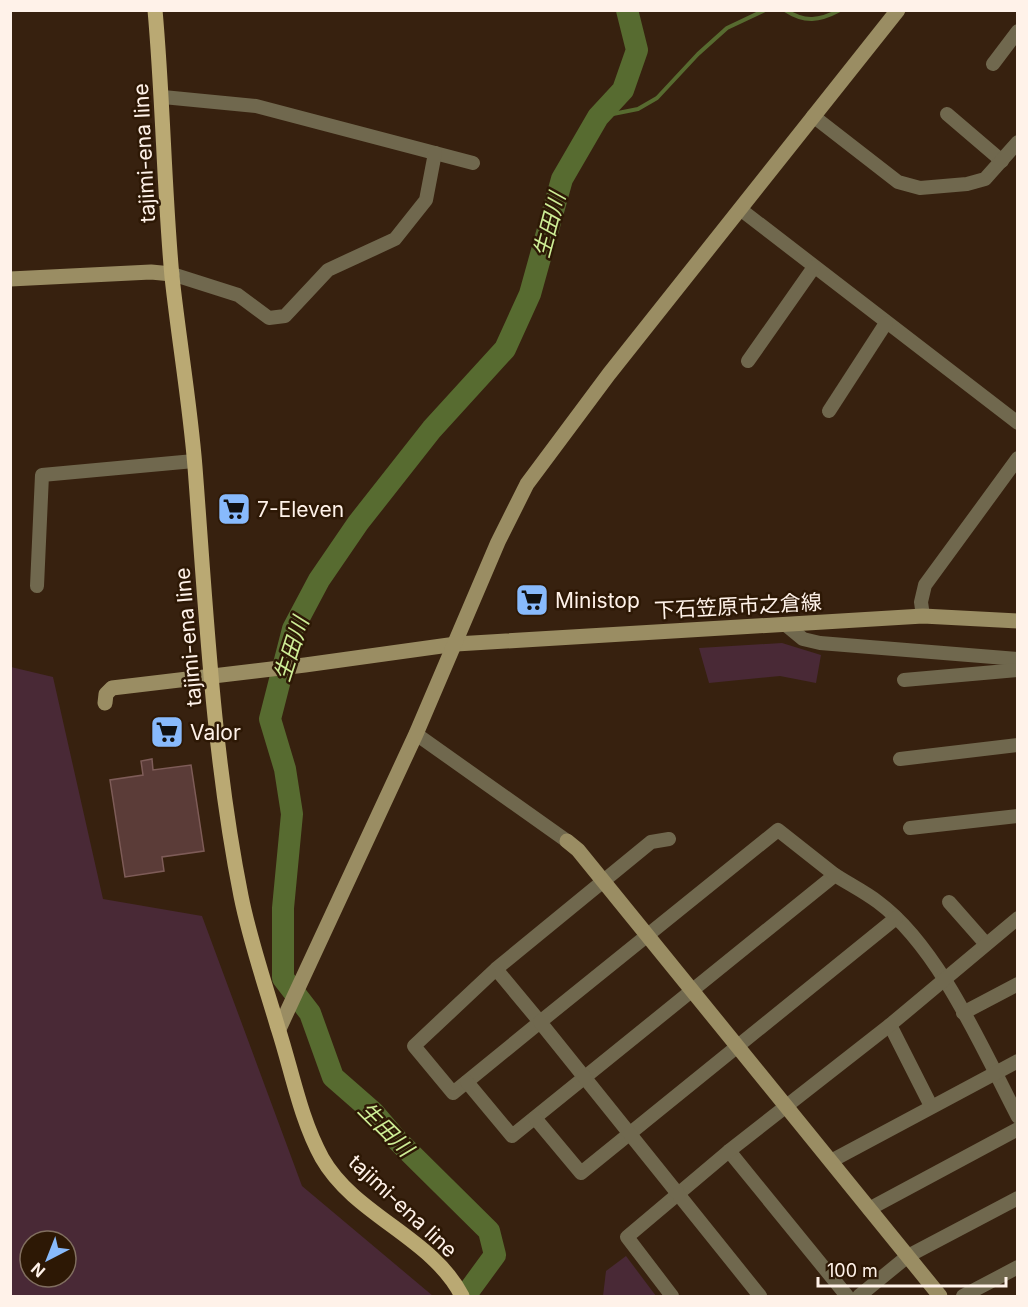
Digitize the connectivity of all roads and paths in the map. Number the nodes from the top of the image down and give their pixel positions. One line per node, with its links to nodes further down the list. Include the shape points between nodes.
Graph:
1 (155, 10): 5 (main road, tajimi-ena line)
2 (898, 10): 7 (street)
3 (1017, 31): 4 (street)
4 (993, 64)
5 (163, 96): 9 (street, via 256,106); 14 (main road, tajimi-ena line)
6 (947, 114): 10 (street)
7 (813, 116): 10 (street, via 898,182 920,188 967,184 985,178); 12 (street)
8 (1017, 142): 10 (street)
9 (435, 153): 11 (street); 14 (street, via 426,200 395,239 328,270 285,316 269,318 238,295)
10 (1002, 161)
11 (473, 163)
12 (740, 209): 13 (street); 26 (street, via 527,484)
13 (814, 267): 16 (street); 17 (street)
14 (172, 274): 15 (street); 21 (main road, tajimi-ena line)
15 (10, 279)
16 (886, 323): 18 (street); 19 (street)
17 (748, 361)
18 (829, 411)
19 (1017, 423)
20 (1017, 458): 23 (street, via 925,585)
21 (194, 461): 22 (street, via 42,475); 29 (main road, tajimi-ena line)
22 (37, 586)
23 (923, 616): 24 (street, 下石笠原市之倉線); 25 (street, 下石笠原市之倉線)
24 (1017, 621)
25 (786, 625): 26 (street, 下石笠原市之倉線); 27 (street, via 803,639 820,643)
26 (456, 644): 29 (street, 下石笠原市之倉線); 32 (street)
27 (1017, 659)
28 (1017, 670): 30 (street)
29 (212, 677): 31 (street, 下石笠原市之倉線, via 112,688 106,693); 53 (main road, tajimi-ena line, via 241,894 254,952)
30 (904, 680)
31 (105, 702)
32 (416, 734): 38 (street); 53 (street)
33 (1017, 745): 34 (street)
34 (900, 759)
35 (1017, 816): 36 (street)
36 (910, 828)
37 (669, 839): 40 (street, via 651,842)
38 (567, 841): 40 (street)
39 (835, 875): 42 (street); 44 (street, via 778,830); 49 (street)
40 (603, 882): 44 (street); 46 (street)
41 (949, 902): 45 (street)
42 (896, 918): 47 (street); 54 (street)
43 (1017, 918): 45 (street)
44 (648, 936): 49 (street); 51 (street)
45 (986, 944): 47 (street)
46 (496, 969): 51 (street); 58 (street, via 414,1046 453,1093)
47 (945, 977): 50 (street); 52 (street)
48 (1017, 984): 50 (street)
49 (691, 992): 54 (street); 57 (street)
50 (963, 1013): 56 (street)
51 (540, 1022): 57 (street); 58 (street)
52 (890, 1025): 59 (street); 60 (street)
53 (279, 1029): 72 (main road, tajimi-ena line, via 306,1122 323,1160 350,1192 432,1258)
54 (736, 1047): 59 (street); 64 (street)
55 (1017, 1061): 56 (street)
56 (995, 1073): 60 (street); 61 (street)
57 (585, 1078): 62 (street); 64 (street)
58 (467, 1082): 62 (street, via 512,1136)
59 (786, 1106): 65 (street); 66 (street)
60 (931, 1106): 66 (street)
61 (1017, 1117)
62 (535, 1118): 64 (street, via 581,1173)
63 (1017, 1129): 69 (street)
64 (629, 1134): 67 (street)
65 (729, 1151): 67 (street); 75 (street)
66 (831, 1161): 69 (street)
67 (678, 1195): 73 (street, via 627,1237); 74 (street)
68 (1017, 1198): 70 (street)
69 (869, 1209): 70 (street)
70 (908, 1256): 76 (street); 77 (street)
71 (1017, 1268): 78 (street)
72 (459, 1291)
73 (672, 1296)
74 (760, 1296)
75 (847, 1296)
76 (859, 1296)
77 (940, 1296)
78 (963, 1296)

